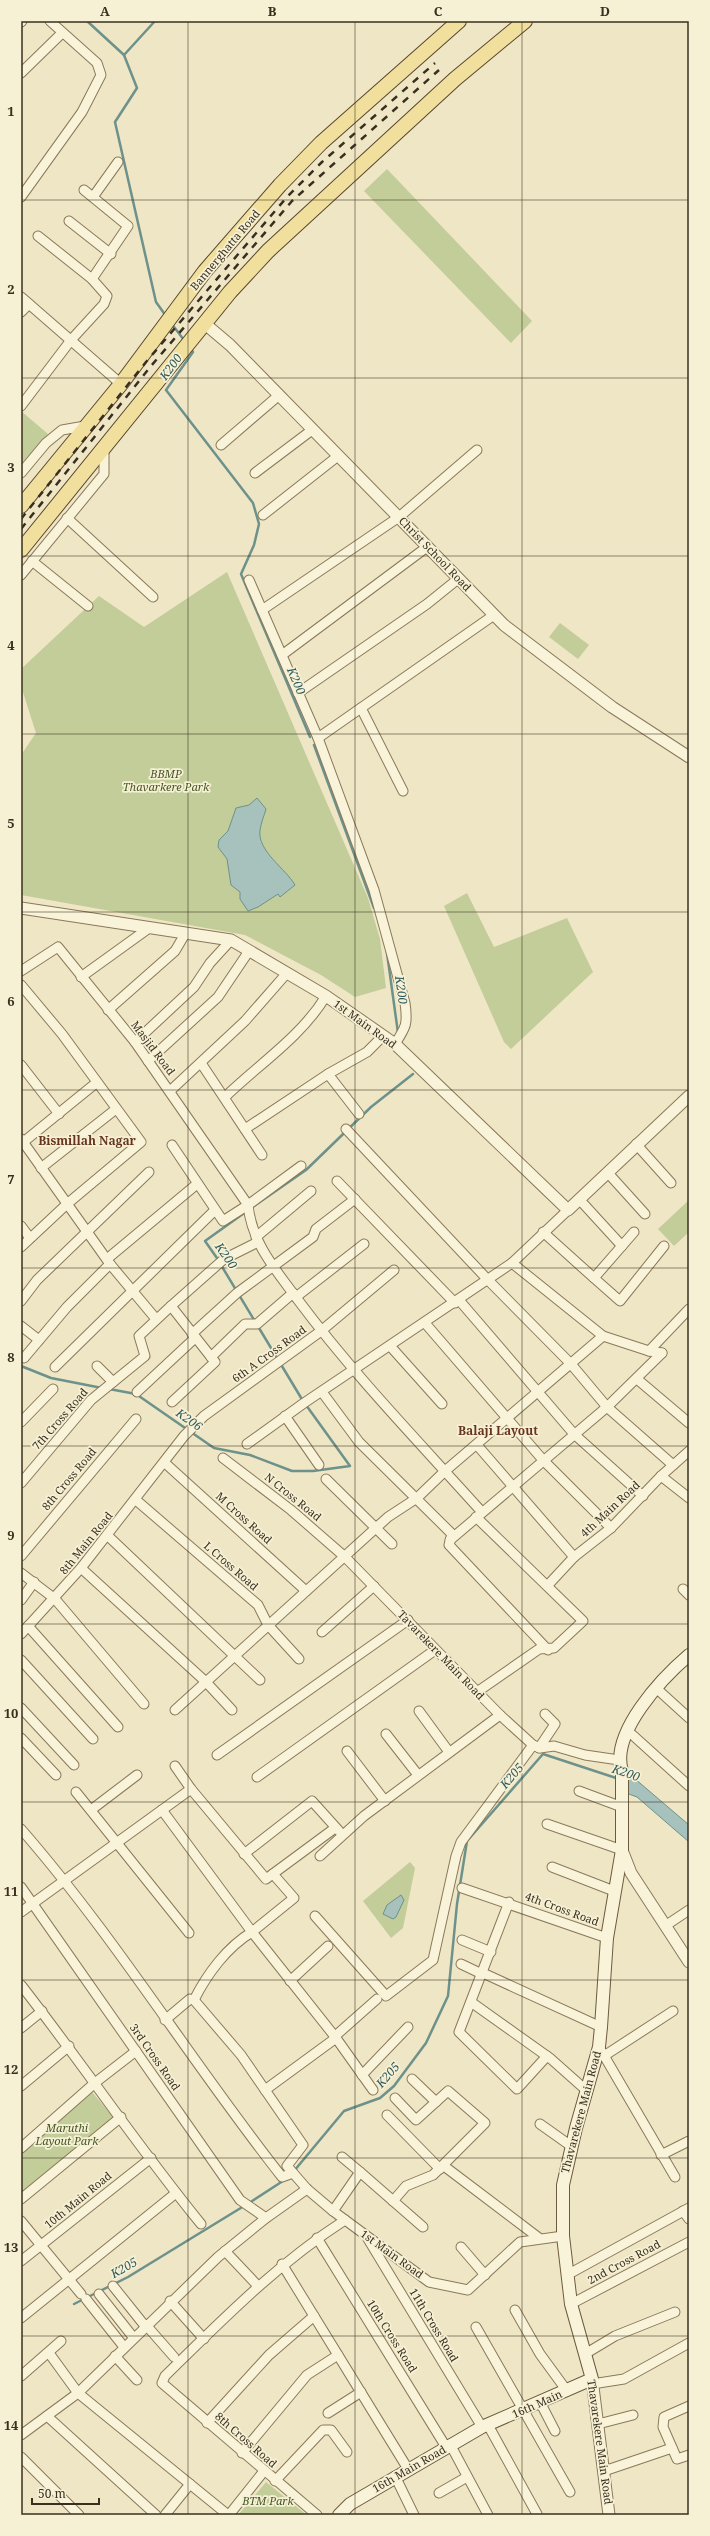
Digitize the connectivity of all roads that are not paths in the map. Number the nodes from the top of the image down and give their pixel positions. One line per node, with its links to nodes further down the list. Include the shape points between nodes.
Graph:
1 (50, 21): 4 (street)
2 (459, 21): 19 (main road, Bannerghatta Road, via 320,143 280,184 205,271)
3 (525, 21): 17 (main road, via 455,79 300,219)
4 (62, 33): 5 (street); 8 (street, via 97,64 101,75 82,112)
5 (21, 73)
6 (118, 162): 9 (street)
7 (84, 190): 9 (street)
8 (21, 197)
9 (93, 197): 12 (street, via 127,223)
10 (69, 221): 12 (street)
11 (38, 236): 13 (street)
12 (111, 254): 13 (street)
13 (92, 279): 18 (street, via 107,296 106,299)
14 (21, 297): 15 (street)
15 (29, 304): 16 (street); 18 (street)
16 (21, 312)
17 (204, 322): 20 (street, Christ School Road); 24 (main road)
18 (71, 340): 19 (street); 21 (street)
19 (121, 384): 22 (main road, Bannerghatta Road)
20 (278, 396): 23 (street, Christ School Road); 25 (street)
21 (21, 406)
22 (85, 426): 28 (street, via 62,430 46,443); 30 (main road, Bannerghatta Road)
23 (312, 430): 27 (street, Christ School Road); 29 (street)
24 (104, 444): 33 (street, via 104,474); 35 (main road)
25 (221, 445)
26 (478, 450): 32 (street)
27 (338, 456): 31 (street); 32 (street, Christ School Road)
28 (21, 473)
29 (255, 473)
30 (21, 506)
31 (262, 515)
32 (399, 517): 34 (street, Christ School Road); 42 (street)
33 (67, 518): 36 (street); 40 (street)
34 (427, 547): 38 (street, Christ School Road); 44 (street)
35 (21, 550)
36 (32, 561): 37 (street); 41 (street)
37 (21, 575)
38 (458, 579): 43 (street, Christ School Road); 45 (street, via 427,604)
39 (249, 580): 42 (street)
40 (153, 597)
41 (88, 606)
42 (262, 610): 44 (street)
43 (494, 615): 46 (street); 48 (street, Christ School Road, via 600,698)
44 (282, 655): 45 (street)
45 (298, 692): 47 (street)
46 (361, 708): 47 (street); 49 (street)
47 (318, 738): 63 (street, via 374,890 405,1003 406,1027)
48 (689, 757)
49 (403, 791)
50 (21, 908): 51 (street, 1st Main Road)
51 (149, 928): 52 (street, 1st Main Road); 57 (street)
52 (185, 934): 53 (street, 1st Main Road, via 220,936); 60 (street, via 175,951)
53 (231, 940): 54 (street, 1st Main Road); 62 (street, via 210,962 194,987)
54 (249, 951): 56 (street, 1st Main Road); 64 (street, via 218,997)
55 (21, 970): 57 (street, Masjid Road, via 58,946)
56 (287, 973): 59 (street, 1st Main Road); 65 (street, via 245,1021)
57 (81, 977): 60 (street, Masjid Road)
58 (21, 985): 68 (street, via 62,1034)
59 (326, 996): 61 (street, 1st Main Road); 71 (street, via 311,1018 288,1041)
60 (108, 1010): 62 (street, Masjid Road)
61 (383, 1036): 63 (street, 1st Main Road); 67 (street, via 367,1052)
62 (135, 1042): 64 (street, Masjid Road)
63 (395, 1044): 94 (street, 1st Main Road)
64 (148, 1061): 69 (street, Masjid Road)
65 (201, 1063): 69 (street); 71 (street)
66 (21, 1065): 73 (street)
67 (328, 1074): 74 (street); 76 (street)
68 (96, 1083): 72 (street); 73 (street)
69 (170, 1091): 92 (street, Masjid Road)
70 (689, 1096): 78 (street)
71 (225, 1097): 76 (street)
72 (116, 1109): 82 (street); 91 (street, via 141,1142)
73 (59, 1114): 77 (street)
74 (359, 1114)
75 (346, 1129): 111 (street)
76 (245, 1130): 80 (street)
77 (22, 1141): 82 (street)
78 (636, 1144): 84 (street); 87 (street)
79 (172, 1145): 86 (street)
80 (262, 1155)
81 (301, 1166): 92 (street)
82 (41, 1168): 91 (street)
83 (149, 1172): 99 (street, via 112,1206)
84 (608, 1173): 90 (street); 95 (street)
85 (337, 1181): 89 (street)
86 (197, 1184): 93 (street); 106 (street)
87 (671, 1184)
88 (311, 1191): 101 (street, 7th Cross Road)
89 (355, 1199): 108 (street, via 316,1229 313,1237); 115 (street)
90 (579, 1199): 94 (street); 103 (street)
91 (67, 1204): 99 (street); 100 (street)
92 (248, 1205): 93 (street, via 223,1221); 101 (street)
93 (215, 1210): 112 (street)
94 (568, 1210): 97 (street)
95 (645, 1214)
96 (21, 1226): 100 (street)
97 (543, 1232): 107 (street); 110 (street)
98 (634, 1232): 103 (street)
99 (88, 1233): 106 (street); 114 (street, via 37,1280)
100 (30, 1238): 105 (street)
101 (257, 1240): 108 (street); 116 (street, 7th Cross Road, via 224,1260)
102 (364, 1244): 113 (street)
103 (622, 1246): 110 (street)
104 (664, 1246): 110 (street, via 620,1301)
105 (21, 1247)
106 (108, 1261): 112 (street); 124 (street)
107 (512, 1263): 111 (street); 123 (street)
108 (272, 1266): 113 (street); 122 (street, via 236,1292)
109 (394, 1270): 121 (street, 6th A Cross Road)
110 (594, 1278)
111 (488, 1280): 115 (street); 129 (street)
112 (131, 1291): 118 (street); 131 (street)
113 (295, 1295): 121 (street); 127 (street, via 257,1324 245,1324)
114 (21, 1301)
115 (457, 1302): 119 (street); 138 (street)
116 (171, 1306): 118 (street, 7th Cross Road); 122 (street)
117 (689, 1309): 126 (street)
118 (156, 1319): 134 (street, 7th Cross Road, via 138,1336 145,1356)
119 (425, 1323): 125 (street); 143 (street)
120 (21, 1326): 124 (street)
121 (321, 1330): 132 (street); 153 (street, 6th A Cross Road, via 204,1416 184,1436)
122 (193, 1336): 127 (street); 136 (street)
123 (603, 1336): 126 (street); 129 (street)
124 (39, 1340): 128 (street)
125 (391, 1347): 132 (street); 140 (street)
126 (650, 1351): 133 (street, via 662,1353)
127 (211, 1357): 139 (street, via 215,1362)
128 (24, 1358)
129 (571, 1364): 138 (street); 141 (street)
130 (96, 1366): 134 (street)
131 (55, 1367)
132 (354, 1371): 137 (street); 156 (street)
133 (637, 1379): 141 (street); 146 (street)
134 (113, 1382): 158 (street, 7th Cross Road, via 91,1400)
135 (53, 1389): 145 (street)
136 (137, 1392)
137 (322, 1392): 142 (street); 162 (street, via 359,1442)
138 (538, 1392): 143 (street); 147 (street)
139 (172, 1402)
140 (442, 1404)
141 (607, 1407): 147 (street); 155 (street)
142 (285, 1416): 148 (street); 154 (street)
143 (508, 1418): 149 (street); 152 (street)
144 (136, 1419): 171 (street, 8th Cross Road)
145 (21, 1422)
146 (689, 1424)
147 (574, 1434): 152 (street); 161 (street)
148 (247, 1444)
149 (477, 1445): 156 (street); 160 (street)
150 (689, 1451): 155 (street, 4th Main Road)
151 (223, 1458): 172 (street, N Cross Road, via 291,1510)
152 (543, 1460): 160 (street); 167 (street)
153 (164, 1463): 164 (street, 8th Main Road); 179 (street, M Cross Road)
154 (319, 1465)
155 (673, 1465): 157 (street, 4th Main Road)
156 (445, 1471): 162 (street); 165 (street)
157 (661, 1476): 161 (street, 4th Main Road); 163 (street)
158 (22, 1478)
159 (326, 1479): 166 (street)
160 (512, 1487): 165 (street); 173 (street)
161 (643, 1496): 167 (street, 4th Main Road)
162 (417, 1498): 166 (street, via 388,1517); 169 (street, via 452,1534)
163 (689, 1498)
164 (136, 1500): 168 (street, 8th Main Road); 183 (street, L Cross Road, via 258,1604)
165 (478, 1514): 169 (street); 177 (street)
166 (377, 1528): 170 (street); 172 (street)
167 (611, 1528): 173 (street, 4th Main Road)
168 (107, 1535): 174 (street, 8th Main Road); 189 (street)
169 (450, 1540): 188 (street, via 449,1545)
170 (392, 1544)
171 (21, 1556)
172 (345, 1557): 178 (street, Tavarekere Main Road); 179 (street)
173 (574, 1557): 177 (street, 4th Main Road)
174 (81, 1568): 180 (street, 8th Main Road); 194 (street)
175 (21, 1572): 176 (street)
176 (34, 1582): 180 (street); 181 (street)
177 (548, 1585): 188 (street, via 583,1621 554,1648)
178 (374, 1586): 182 (street, Tavarekere Main Road); 185 (street)
179 (306, 1591): 183 (street)
180 (55, 1599): 184 (street, 8th Main Road); 197 (street)
181 (21, 1600)
182 (408, 1620): 187 (street, Tavarekere Main Road); 213 (street)
183 (268, 1625): 189 (street); 191 (street, L Cross Road)
184 (28, 1626): 186 (street, 8th Main Road); 205 (street)
185 (322, 1632)
186 (21, 1634)
187 (436, 1650): 196 (street, Tavarekere Main Road); 220 (street)
188 (548, 1650): 196 (street, via 539,1649)
189 (236, 1656): 193 (street); 194 (street)
190 (688, 1658): 195 (main road)
191 (299, 1659)
192 (21, 1660): 209 (street)
193 (260, 1680)
194 (206, 1682): 199 (street); 200 (street)
195 (656, 1688): 204 (street); 206 (main road)
196 (477, 1692): 203 (street, Tavarekere Main Road)
197 (144, 1704)
198 (21, 1708): 214 (street)
199 (176, 1710)
200 (232, 1710)
201 (418, 1711): 212 (street)
202 (545, 1714): 210 (street, via 555,1724)
203 (500, 1715): 210 (street, Tavarekere Main Road); 212 (street)
204 (689, 1718)
205 (118, 1727)
206 (627, 1730): 216 (main road); 221 (street)
207 (386, 1734): 219 (street)
208 (21, 1738): 217 (street)
209 (93, 1739)
210 (537, 1747): 216 (street, via 554,1746); 247 (street, via 461,1842 433,1960 386,1996)
211 (347, 1751): 225 (street)
212 (449, 1752): 219 (street)
213 (217, 1755)
214 (74, 1765)
215 (175, 1766): 222 (street)
216 (621, 1766): 226 (main road)
217 (56, 1775)
218 (137, 1775): 227 (street)
219 (418, 1775): 225 (street)
220 (257, 1777)
221 (689, 1786)
222 (191, 1789): 228 (street); 235 (street)
223 (579, 1791): 226 (street)
224 (76, 1792): 227 (street)
225 (385, 1801): 232 (street)
226 (622, 1807): 234 (main road)
227 (91, 1810): 233 (street)
228 (162, 1810): 233 (street); 249 (street)
229 (547, 1824): 234 (street)
230 (335, 1828): 232 (street); 235 (street, via 312,1801); 238 (street)
231 (21, 1829): 239 (street)
232 (344, 1834): 236 (street)
233 (117, 1842): 239 (street); 250 (street)
234 (622, 1850): 242 (main road, Thavarekere Main Road); 248 (street, via 630,1873)
235 (244, 1854): 238 (street, via 266,1879)
236 (320, 1856)
237 (552, 1867): 242 (street)
238 (273, 1874): 249 (street, via 294,1898)
239 (64, 1881): 243 (street); 265 (street)
240 (21, 1887): 243 (street, 3rd Cross Road)
241 (462, 1888): 244 (street, 4th Cross Road)
242 (614, 1891): 251 (main road, Thavarekere Main Road)
243 (32, 1902): 246 (street); 271 (street, 3rd Cross Road)
244 (509, 1902): 251 (street, 4th Cross Road); 254 (street)
245 (689, 1910): 248 (street)
246 (21, 1912)
247 (315, 1916)
248 (665, 1926): 255 (street)
249 (252, 1932): 258 (street); 261 (street, via 223,1957 203,1982)
250 (189, 1933)
251 (607, 1938): 267 (main road, Thavarekere Main Road)
252 (462, 1940): 254 (street)
253 (328, 1946): 258 (street)
254 (491, 1952): 257 (street)
255 (688, 1960)
256 (461, 1964): 257 (street)
257 (482, 1974): 262 (street); 267 (street)
258 (290, 1981): 269 (street)
259 (21, 1985): 263 (street)
260 (377, 1999): 269 (street)
261 (194, 2000): 265 (street, via 190,1999); 278 (street, via 241,2055)
262 (471, 2002): 273 (street); 273 (street, via 459,2032 518,2089)
263 (42, 2011): 268 (street); 270 (street)
264 (673, 2012): 272 (street)
265 (165, 2020): 294 (street, via 282,2178)
266 (408, 2027): 274 (street)
267 (602, 2027): 272 (main road, Thavarekere Main Road)
268 (21, 2028)
269 (335, 2038): 274 (street); 278 (street)
270 (69, 2046): 276 (street); 277 (street)
271 (136, 2050): 276 (street); 302 (street, 3rd Cross Road, via 240,2200)
272 (601, 2052): 280 (main road, Thavarekere Main Road); 289 (street)
273 (547, 2056): 280 (street)
274 (362, 2076): 279 (street)
275 (412, 2079): 282 (street)
276 (96, 2082): 284 (street); 288 (street)
277 (21, 2086)
278 (265, 2090): 294 (street, via 303,2145 287,2166)
279 (372, 2090)
280 (587, 2091): 287 (main road, Thavarekere Main Road)
281 (395, 2098): 282 (street, via 416,2120)
282 (436, 2102): 292 (street, via 448,2091 485,2123)
283 (387, 2116): 292 (street)
284 (121, 2117): 291 (street); 298 (street)
285 (540, 2124): 287 (street)
286 (689, 2141): 289 (street)
287 (571, 2146): 309 (main road, Thavarekere Main Road, via 563,2185)
288 (21, 2148)
289 (661, 2155): 295 (street)
290 (342, 2157): 293 (street)
291 (151, 2158): 297 (street); 313 (street, 10th Main Road)
292 (442, 2168): 299 (street, via 433,2175 406,2186); 311 (street)
293 (360, 2172): 299 (street); 301 (street)
294 (293, 2173): 296 (street, 1st Main Road)
295 (675, 2177)
296 (307, 2189): 301 (street, 1st Main Road); 302 (street)
297 (176, 2193): 306 (street); 320 (street)
298 (21, 2199)
299 (393, 2201): 307 (street)
300 (686, 2209): 303 (street); 319 (street)
301 (333, 2211): 304 (street, 1st Main Road)
302 (266, 2218): 315 (street)
303 (689, 2219)
304 (345, 2220): 308 (street, 1st Main Road); 310 (street)
305 (21, 2221): 313 (street)
306 (201, 2224)
307 (423, 2227)
308 (366, 2235): 318 (street, 1st Main Road, via 429,2282 468,2290); 356 (street, 11th Cross Road)
309 (563, 2236): 311 (street, 1st Main Road); 319 (main road, Thavarekere Main Road)
310 (317, 2238): 317 (street); 359 (street, 10th Cross Road)
311 (539, 2238): 318 (street, 1st Main Road, via 520,2242)
312 (689, 2242): 325 (street, 2nd Cross Road)
313 (41, 2245): 316 (street, 10th Main Road); 320 (street)
314 (461, 2247): 318 (street)
315 (225, 2251): 322 (street); 324 (street)
316 (21, 2261)
317 (282, 2264): 322 (street); 328 (street)
318 (485, 2275)
319 (567, 2275): 325 (main road, Thavarekere Main Road)
320 (69, 2279): 329 (street); 336 (street)
321 (113, 2286): 330 (street)
322 (258, 2286): 333 (street)
323 (99, 2294): 332 (street)
324 (170, 2301): 330 (street); 333 (street)
325 (571, 2304): 338 (main road, Thavarekere Main Road)
326 (515, 2310): 345 (street, via 540,2354)
327 (676, 2312): 338 (street, via 615,2336)
328 (314, 2316): 339 (street); 354 (street, via 269,2355)
329 (21, 2318)
330 (146, 2325): 332 (street); 341 (street)
331 (476, 2327): 350 (street)
332 (134, 2337): 336 (street)
333 (204, 2339): 354 (street, 8th Cross Road, via 162,2383)
334 (61, 2341): 337 (street)
335 (689, 2343): 344 (street, via 624,2379)
336 (124, 2347): 340 (street)
337 (49, 2353): 342 (street); 346 (street)
338 (585, 2354): 344 (main road, Thavarekere Main Road)
339 (338, 2355): 347 (street); 362 (street, via 307,2375)
340 (115, 2356): 343 (street); 346 (street)
341 (174, 2357)
342 (21, 2376)
343 (137, 2380)
344 (592, 2382): 345 (main road, 16th Main); 355 (street, Thavarekere Main Road)
345 (567, 2391): 348 (main road, 16th Main)
346 (78, 2392): 353 (street); 371 (street)
347 (361, 2392): 351 (street); 365 (street)
348 (540, 2402): 350 (main road, 16th Main); 357 (street)
349 (689, 2406): 360 (street, via 664,2417 663,2427)
350 (523, 2410): 356 (main road, 16th Main); 372 (street)
351 (328, 2413)
352 (633, 2415): 355 (street)
353 (47, 2416): 358 (street); 378 (street)
354 (208, 2422): 362 (street, 8th Cross Road)
355 (598, 2424): 366 (street, Thavarekere Main Road)
356 (485, 2426): 359 (main road, 16th Main Road); 376 (street, 11th Cross Road)
357 (555, 2431)
358 (21, 2435)
359 (448, 2446): 365 (main road, 16th Main Road); 369 (street, 10th Cross Road)
360 (672, 2448): 363 (street, via 678,2459); 366 (street)
361 (347, 2452): 370 (street, via 331,2430 323,2430)
362 (242, 2453): 367 (street, 8th Cross Road)
363 (689, 2455)
364 (21, 2457): 377 (street)
365 (408, 2469): 368 (main road, 16th Main Road)
366 (604, 2471): 374 (street, Thavarekere Main Road)
367 (264, 2472): 370 (street, 8th Cross Road); 380 (street)
368 (395, 2476): 382 (main road, 16th Main Road, via 350,2504); 383 (street)
369 (467, 2477): 373 (street); 375 (street, 10th Cross Road)
370 (275, 2481): 381 (street, 8th Cross Road)
371 (190, 2484): 379 (street); 380 (street)
372 (570, 2492)
373 (439, 2493)
374 (606, 2513)
375 (485, 2514)
376 (537, 2514)
377 (78, 2515)
378 (156, 2515)
379 (165, 2515)
380 (228, 2515)
381 (317, 2515)
382 (339, 2515)
383 (414, 2515)

